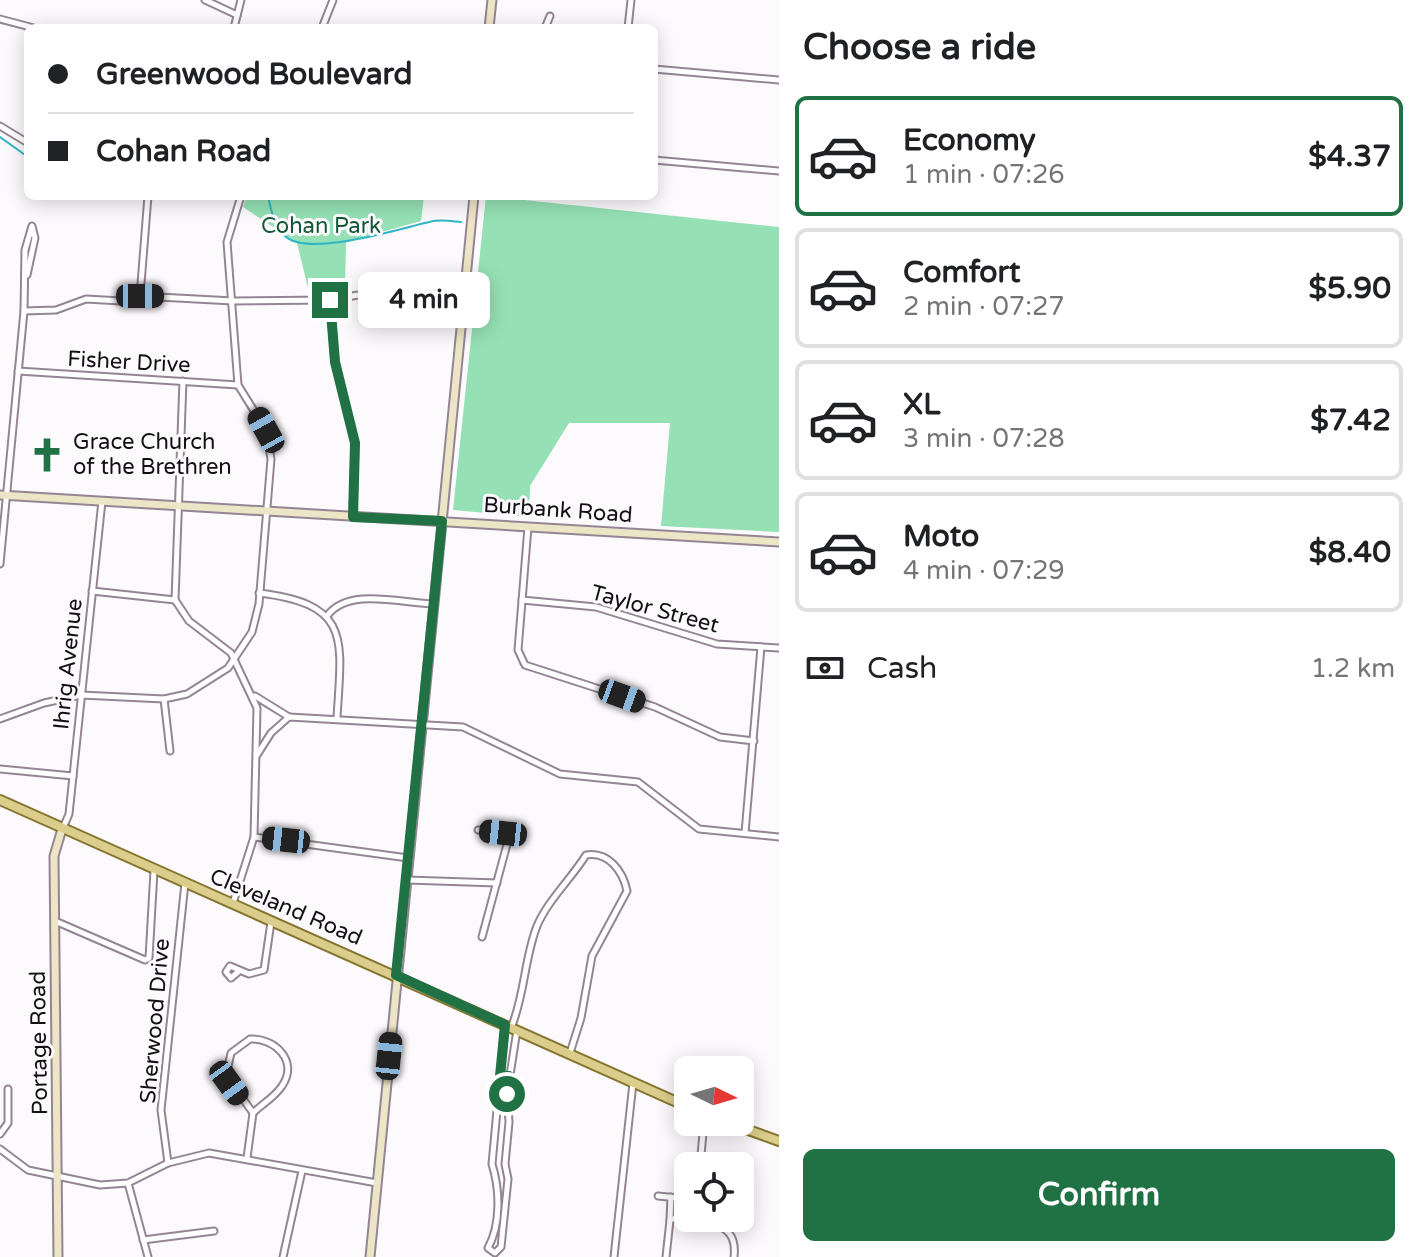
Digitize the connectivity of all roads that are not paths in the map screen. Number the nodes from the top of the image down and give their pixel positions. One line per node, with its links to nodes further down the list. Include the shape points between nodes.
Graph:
1 (205, 0): 6 (street)
2 (241, 0): 6 (street)
3 (333, 0): 10 (street)
4 (492, 0): 11 (main road)
5 (631, 0): 13 (street)
6 (237, 15): 9 (street)
7 (550, 16): 12 (street)
8 (0, 19): 14 (street)
9 (235, 24)
10 (324, 24)
11 (489, 24)
12 (547, 24)
13 (628, 24)
14 (24, 25)
15 (658, 69): 16 (street)
16 (779, 80)
17 (0, 126): 18 (street)
18 (24, 141)
19 (658, 160): 20 (street)
20 (779, 171)
21 (148, 200): 25 (street)
22 (239, 200): 27 (street, via 228,230)
23 (474, 200): 28 (main road)
24 (27, 275): 24 (street, via 25,250 32,226 35,238); 29 (street)
25 (140, 296): 27 (street); 29 (street)
26 (330, 300): 27 (street); 28 (street, via 358,295); 37 (street, via 335,362 355,443)
27 (233, 301): 32 (street)
28 (463, 306): 38 (main road)
29 (24, 311): 30 (street)
30 (18, 371): 31 (street, Fisher Drive); 33 (street)
31 (183, 381): 32 (street, Fisher Drive); 35 (street)
32 (238, 385): 36 (street, via 269,443)
33 (4, 495): 34 (main road, Burbank Road); 41 (street)
34 (102, 501): 35 (main road, Burbank Road); 42 (street, Ihrig Avenue)
35 (180, 507): 36 (main road, Burbank Road); 44 (street)
36 (266, 512): 37 (main road, Burbank Road); 43 (street)
37 (353, 517): 38 (main road, Burbank Road)
38 (442, 521): 39 (main road, Burbank Road); 46 (main road)
39 (528, 527): 40 (main road, Burbank Road); 45 (street)
40 (779, 542)
41 (0, 564)
42 (92, 591): 44 (street); 51 (street, Ihrig Avenue)
43 (259, 593): 47 (street, via 296,597); 50 (street, via 255,624)
44 (175, 600): 50 (street, via 189,621)
45 (522, 600): 48 (street, Taylor Street, via 582,604 717,644); 58 (street, via 518,650 525,665 655,707 720,737)
46 (434, 604): 47 (street, via 361,599 337,606); 57 (main road)
47 (327, 616): 55 (street, via 339,639)
48 (761, 647): 49 (street, Taylor Street); 58 (street)
49 (779, 648)
50 (235, 660): 52 (street); 53 (street, via 201,688)
51 (81, 695): 53 (street); 56 (street); 62 (street, Ihrig Avenue)
52 (254, 696): 54 (street); 60 (street)
53 (164, 699): 59 (street)
54 (289, 717): 55 (street); 60 (street)
55 (337, 717): 57 (street)
56 (0, 719)
57 (422, 723): 66 (street, via 471,730 560,774 638,782 690,825); 69 (main road)
58 (754, 741): 66 (street)
59 (170, 751)
60 (257, 755): 67 (street)
61 (0, 769): 62 (street)
62 (73, 776): 64 (street, Ihrig Avenue)
63 (0, 800): 64 (main road, Cleveland Road)
64 (62, 829): 70 (main road, Cleveland Road); 75 (main road, Portage Road, via 54,856)
65 (478, 830): 73 (street, via 509,837)
66 (745, 833): 68 (street)
67 (254, 837): 69 (street); 74 (street)
68 (779, 837)
69 (408, 858): 71 (main road)
70 (154, 871): 72 (main road, Cleveland Road); 75 (street, via 149,958)
71 (406, 880): 73 (street); 79 (main road)
72 (185, 883): 74 (main road, Cleveland Road); 93 (street, Sherwood Drive, via 161,1110)
73 (497, 883): 77 (street)
74 (233, 903): 76 (main road, Cleveland Road)
75 (55, 921): 97 (main road, Portage Road)
76 (271, 921): 78 (street, via 264,970); 79 (main road, Cleveland Road)
77 (482, 937)
78 (238, 972)
79 (396, 975): 80 (main road, Cleveland Road); 99 (main road)
80 (511, 1028): 81 (main road, Cleveland Road); 81 (street, via 539,921 586,855 607,858 627,891 592,956); 82 (street); 83 (street)
81 (570, 1053): 84 (main road, Cleveland Road)
82 (500, 1076): 83 (street); 96 (street)
83 (509, 1076): 94 (street)
84 (633, 1082): 86 (main road, Cleveland Road); 110 (street)
85 (8, 1089): 89 (street, via 8,1123)
86 (674, 1101)
87 (253, 1113): 87 (street, via 287,1075 283,1053 261,1039 240,1044 227,1066 229,1083); 92 (street)
88 (754, 1132): 90 (main road)
89 (0, 1134)
90 (779, 1141)
91 (0, 1149): 97 (street, via 21,1167)
92 (247, 1158): 93 (street, via 209,1153); 95 (street)
93 (168, 1163): 98 (street)
94 (506, 1170): 96 (street); 96 (street, via 501,1247 495,1253 488,1248 496,1219)
95 (302, 1171): 99 (street); 108 (street)
96 (495, 1173)
97 (59, 1174): 98 (street, via 100,1185); 106 (main road, Portage Road)
98 (128, 1183): 105 (street)
99 (377, 1183): 109 (main road)
100 (658, 1196): 102 (street, via 675,1198)
101 (674, 1219): 102 (street)
102 (670, 1220): 111 (street)
103 (214, 1231): 105 (street)
104 (731, 1232): 112 (street)
105 (143, 1240): 107 (street)
106 (58, 1257)
107 (148, 1257)
108 (283, 1257)
109 (370, 1257)
110 (614, 1257)
111 (666, 1257)
112 (734, 1257)

